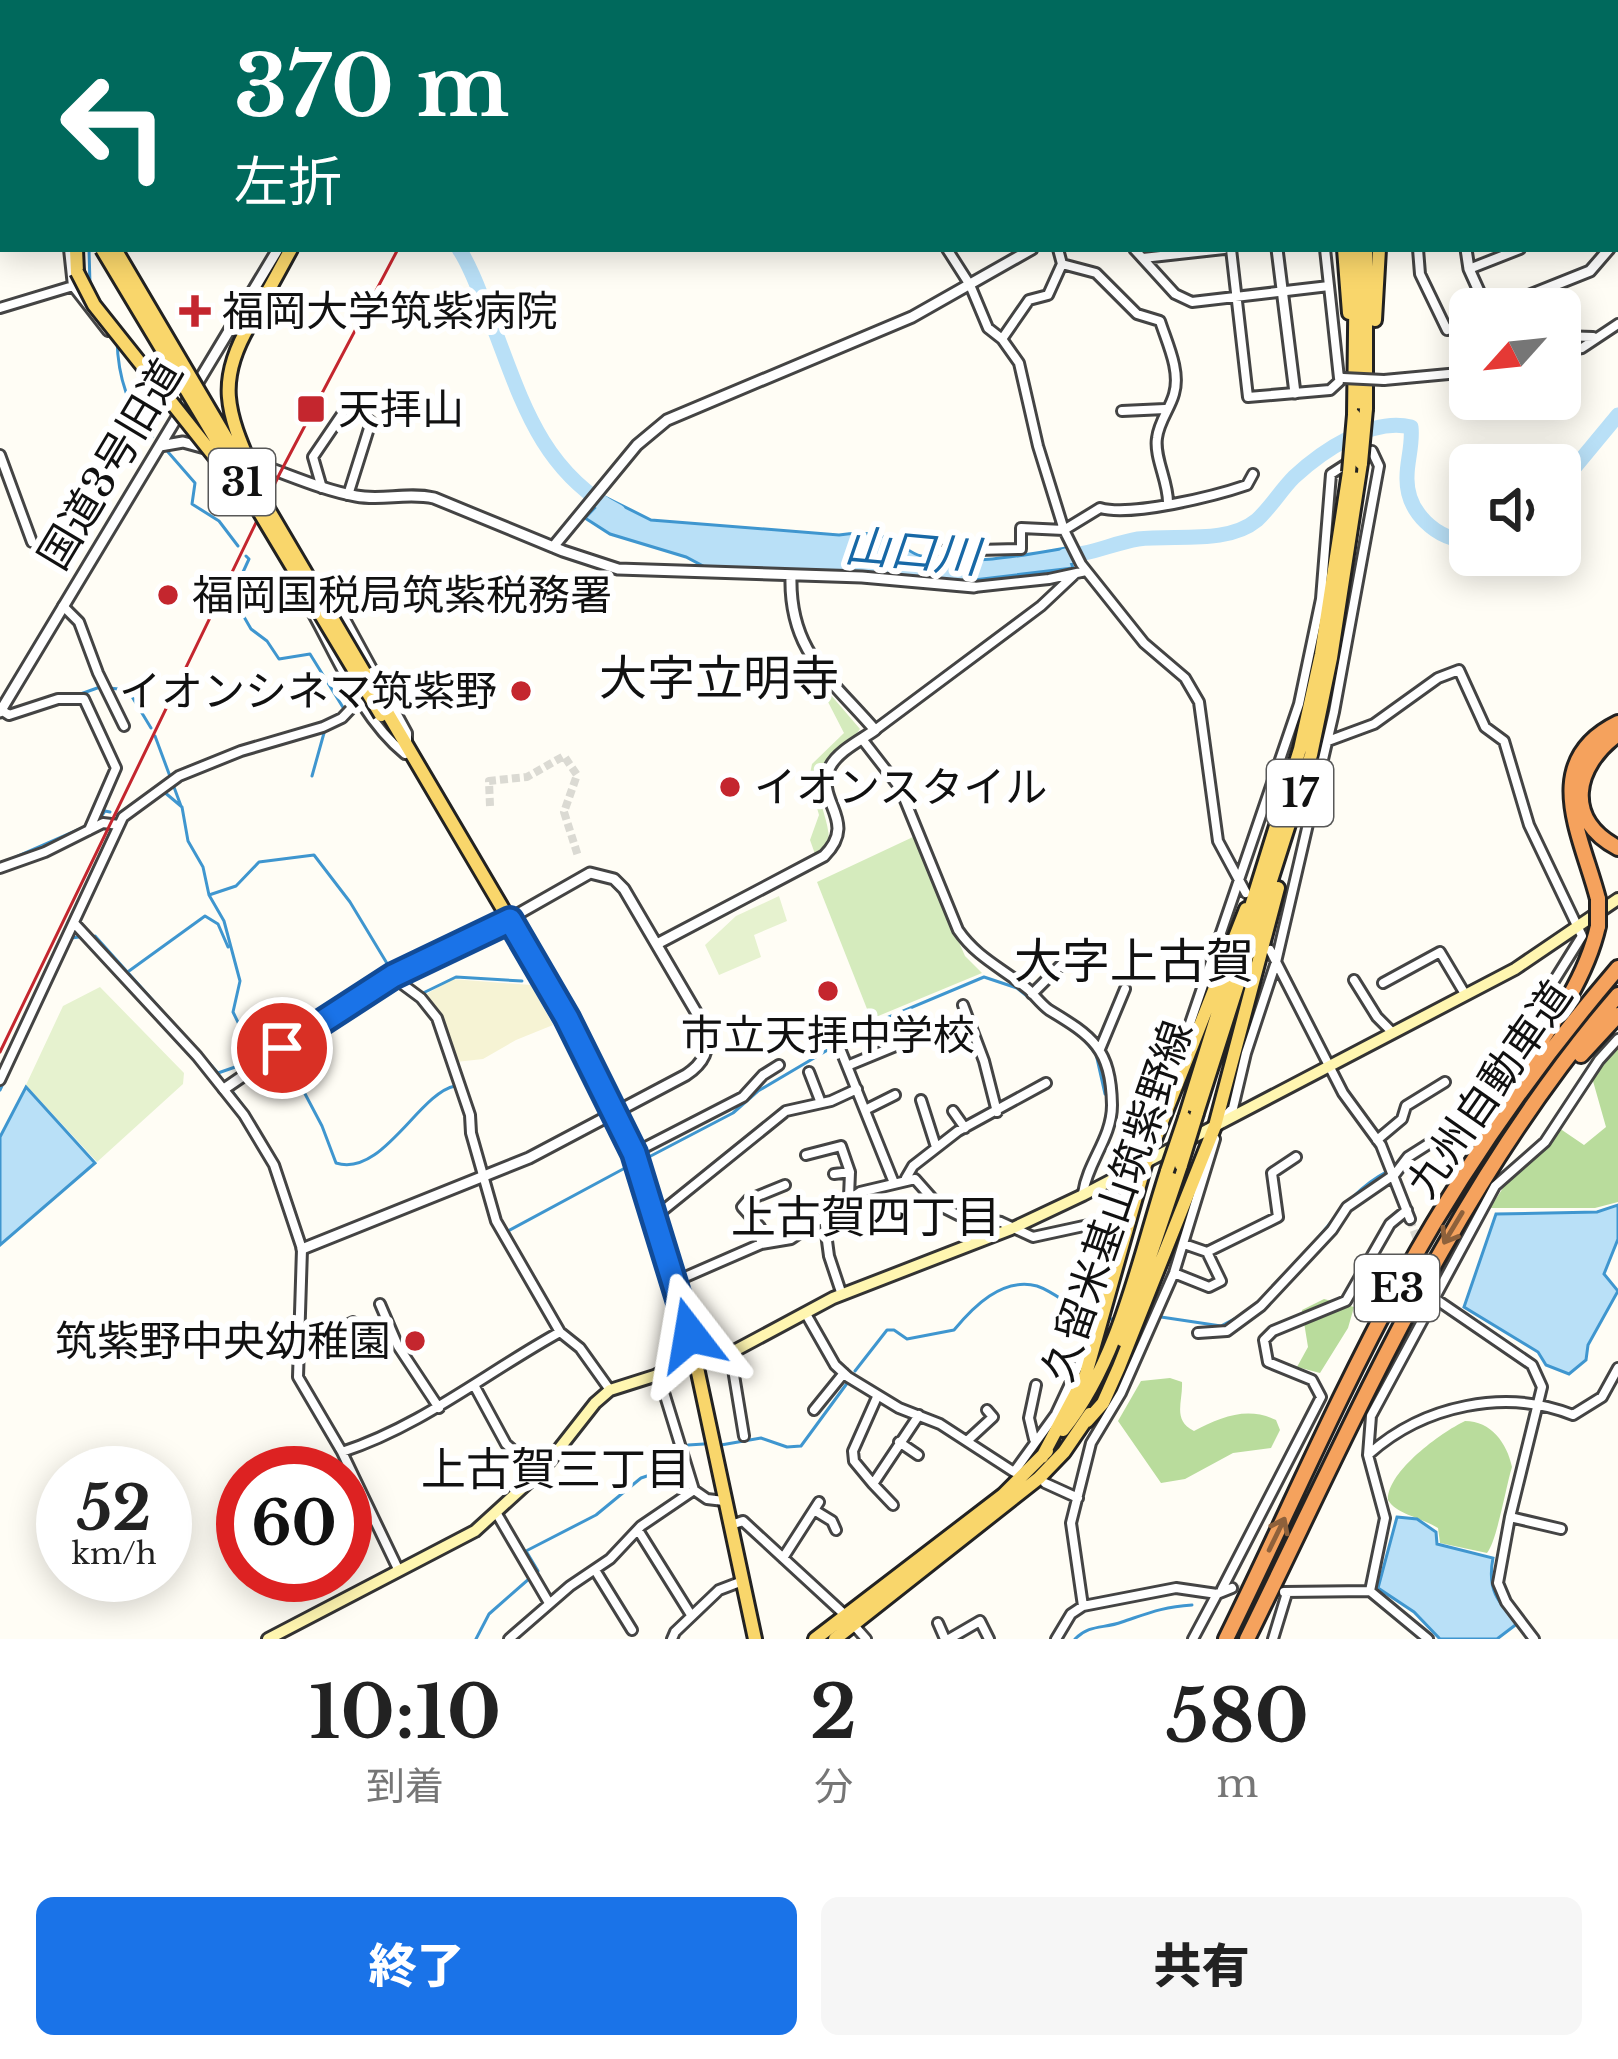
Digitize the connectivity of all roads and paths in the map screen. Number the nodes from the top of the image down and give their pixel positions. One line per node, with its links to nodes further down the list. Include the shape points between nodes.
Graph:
1 (72, 252): 25 (main road)
2 (104, 252): 57 (main road, 31, bridge)
3 (117, 252): 53 (main road, 31, bridge)
4 (276, 252): 45 (street, 国道3号旧道)
5 (289, 252): 53 (main road, bridge, via 229,371 228,408)
6 (949, 252): 26 (street)
7 (1027, 252): 26 (street)
8 (1059, 252): 23 (street)
9 (1136, 252): 22 (street)
10 (1174, 252): 22 (street)
11 (1228, 252): 31 (street)
12 (1277, 252): 30 (street)
13 (1325, 252): 27 (street)
14 (1345, 252): 39 (main road, via 1350,322)
15 (1356, 252): 39 (main road, 久留米基山筑紫野線 / 17)
16 (1366, 252): 39 (main road, 久留米基山筑紫野線 / 17)
17 (1379, 252): 39 (main road, via 1374,340)
18 (1418, 252): 34 (street, via 1420,274)
19 (1466, 252): 24 (street)
20 (1512, 252): 24 (street)
21 (1603, 252): 29 (street, via 1590,271)
22 (1141, 258): 31 (street, via 1192,302)
23 (1062, 264): 37 (street, via 1048,295 1029,299); 43 (street, via 1096,273 1137,314 1160,321 1176,374)
24 (1468, 269): 28 (street)
25 (75, 279): 32 (street); 45 (street, via 91,312); 57 (main road, bridge)
26 (970, 285): 37 (street, via 988,328); 56 (street, via 667,420)
27 (1329, 286): 30 (street); 41 (street)
28 (1479, 288)
29 (1546, 288)
30 (1282, 291): 31 (street); 42 (street)
31 (1235, 297): 42 (street, via 1248,397)
32 (0, 308)
33 (1618, 324): 36 (street)
34 (1449, 329)
35 (1581, 337): 36 (street)
36 (1595, 337): 38 (street)
37 (1003, 339): 54 (street, via 1019,363)
38 (1581, 348)
39 (1362, 360): 48 (main road, 久留米基山筑紫野線 / 17, bridge)
40 (1449, 374): 41 (street, bridge)
41 (1341, 378): 42 (street, via 1330,390)
42 (1295, 393)
43 (1165, 409): 44 (street); 52 (street, via 1156,443)
44 (1122, 411)
45 (178, 415): 46 (street, 国道3号旧道)
46 (160, 446): 50 (street, via 183,442); 63 (street, 国道3号旧道)
47 (0, 455): 55 (street)
48 (1355, 468): 74 (main road, 久留米基山筑紫野線 / 17, via 1331,658); 80 (main road, 久留米基山筑紫野線 / 17, via 1305,730)
49 (1253, 474): 52 (street, via 1246,485 1192,504)
50 (322, 488): 51 (street); 51 (street, via 313,458 349,404 371,422)
51 (348, 494): 56 (street, via 434,498)
52 (1168, 502): 54 (street, via 1100,508)
53 (272, 514): 66 (main road, 31, bridge)
54 (1064, 530): 58 (street, via 1021,528 1022,549); 59 (street)
55 (32, 542)
56 (553, 547): 61 (street, via 618,569)
57 (283, 550): 66 (main road, 31, bridge)
58 (936, 551)
59 (1084, 567): 60 (street); 79 (street, via 1199,702 1218,841)
60 (1075, 574): 62 (street); 69 (street)
61 (791, 576): 62 (street); 69 (street, via 790,608 802,643)
62 (974, 587)
63 (63, 606): 65 (street, 国道3号旧道); 68 (street, via 79,622)
64 (360, 699): 73 (street); 73 (street, via 314,614 335,601 406,733); 75 (street, via 322,727 178,776)
65 (1, 711): 76 (street, via 9,716 84,699 116,768)
66 (384, 713): 73 (main road, 31)
67 (1618, 723): 147 (highway, bridge, via 1585,748 1570,790 1598,899 1593,946)
68 (124, 726)
69 (875, 730): 71 (street)
70 (1618, 734): 77 (highway, via 1589,761 1581,802 1591,827)
71 (862, 739): 86 (street, via 829,769 839,820 834,846); 95 (street, via 900,788 969,947)
72 (1328, 741): 79 (street, via 1379,466 1372,451 1331,474 1302,705); 85 (street, via 1373,724 1460,670 1485,727 1504,741 1529,824); 89 (street)
73 (408, 755): 83 (main road, 31)
74 (1293, 816): 124 (main road, 久留米基山筑紫野線 / 17); 125 (main road)
75 (119, 825): 76 (street); 84 (street)
76 (89, 830): 78 (street)
77 (1618, 848)
78 (0, 868)
79 (1238, 879): 81 (street); 133 (street)
80 (1262, 880): 124 (main road, 久留米基山筑紫野線 / 17); 133 (main road, via 1164,1123)
81 (1246, 893)
82 (1618, 899): 85 (main road)
83 (510, 920): 86 (street, via 580,876 602,874 624,889); 91 (street); 120 (main road, 31)
84 (74, 923): 109 (street); 112 (street)
85 (1577, 928): 96 (main road); 136 (street, via 1582,936 1571,956 1480,1091 1449,1131)
86 (657, 944): 120 (street, via 706,1029 708,1048 697,1068)
87 (1270, 950): 89 (street)
88 (1074, 952): 95 (street)
89 (1276, 962): 107 (street); 114 (street)
90 (1618, 968): 147 (highway, 九州自動車道 / E3, via 1516,1096)
91 (393, 976): 112 (street); 137 (street, via 437,1018)
92 (1354, 980): 101 (street)
93 (1383, 983): 96 (street, via 1440,952)
94 (1125, 989): 104 (street)
95 (1033, 994): 104 (street)
96 (1465, 994): 101 (main road)
97 (1618, 995): 123 (highway, 九州自動車道 / E3)
98 (963, 1005): 122 (street)
99 (1618, 1015): 123 (highway)
100 (932, 1031): 106 (street)
101 (1392, 1032): 107 (main road)
102 (1618, 1039): 155 (street, via 1545,1142 1496,1186)
103 (839, 1046): 106 (street)
104 (1100, 1050): 141 (street, via 1112,1103 1109,1132)
105 (779, 1065): 129 (street, via 743,1097)
106 (847, 1066): 113 (street)
107 (1329, 1066): 117 (main road); 127 (street)
108 (809, 1072): 118 (street)
109 (0, 1080)
110 (1444, 1082): 127 (street, via 1406,1106)
111 (1046, 1083): 122 (street)
112 (224, 1089): 150 (street, via 274,1166)
113 (857, 1089): 118 (street); 119 (street)
114 (1238, 1090): 117 (street); 125 (street)
115 (895, 1095): 119 (street)
116 (921, 1100): 128 (street)
117 (1259, 1102): 125 (main road)
118 (820, 1103): 143 (street, via 786,1111)
119 (865, 1110): 139 (street)
120 (614, 1112): 129 (main road, 31); 137 (street)
121 (953, 1112): 126 (street)
122 (997, 1112): 126 (street)
123 (1528, 1113): 224 (highway, 九州自動車道 / E3, one-way to 224, via 1414,1297)
124 (1191, 1116): 132 (main road, 久留米基山筑紫野線 / 17, bridge)
125 (1215, 1126): 133 (main road); 149 (street); 176 (main road, via 1119,1367)
126 (965, 1128): 128 (street)
127 (1377, 1140): 136 (street)
128 (936, 1147): 138 (street)
129 (634, 1153): 143 (main road, 31)
130 (806, 1155): 134 (street, via 841,1146)
131 (1296, 1157): 151 (street, via 1272,1173 1278,1216)
132 (1174, 1168): 176 (main road, 久留米基山筑紫野線 / 17, via 1122,1340); 185 (main road, 久留米基山筑紫野線 / 17, via 1094,1381)
133 (1135, 1169): 141 (main road); 144 (street); 185 (main road, via 1086,1374)
134 (850, 1172): 135 (street); 142 (street)
135 (834, 1174)
136 (1395, 1174): 160 (street, via 1347,1207 1262,1306 1227,1331); 204 (street, via 1408,1215 1390,1224 1346,1301 1264,1340 1268,1362 1312,1380 1321,1397)
137 (483, 1176): 150 (street); 159 (street, via 496,1221)
138 (905, 1180): 139 (street); 146 (street, via 958,1215)
139 (894, 1183): 142 (street)
140 (785, 1185): 148 (street, via 742,1207 760,1227)
141 (1083, 1195): 146 (main road)
142 (849, 1198): 145 (street)
143 (656, 1216): 153 (main road, 31)
144 (1125, 1217): 146 (street, via 1038,1237); 179 (street, via 1084,1354)
145 (824, 1218): 148 (street, via 791,1239); 154 (street)
146 (1011, 1229): 154 (main road)
147 (1430, 1230): 223 (highway, 九州自動車道 / E3, one-way to 147)
148 (761, 1244): 153 (street)
149 (1184, 1244): 151 (street); 152 (street)
150 (302, 1249): 161 (street)
151 (1207, 1252): 152 (street, via 1221,1281 1209,1287)
152 (1174, 1274): 190 (street, via 1091,1443)
153 (676, 1281): 163 (main road, 31)
154 (842, 1295): 157 (main road)
155 (1435, 1295): 171 (street, via 1532,1366); 184 (street, via 1371,1416)
156 (380, 1304): 172 (street)
157 (806, 1314): 162 (main road); 166 (street)
158 (353, 1322): 161 (street)
159 (560, 1332): 167 (street); 169 (street)
160 (1198, 1333)
161 (298, 1348): 181 (street, via 302,1388)
162 (730, 1352): 163 (main road); 177 (street)
163 (696, 1362): 165 (main road); 191 (main road, 31)
164 (1618, 1368): 171 (street, via 1602,1397 1573,1415)
165 (658, 1373): 169 (main road); 189 (street)
166 (844, 1373): 170 (street); 173 (street)
167 (474, 1385): 172 (street); 186 (street, via 506,1444)
168 (1036, 1385): 179 (street)
169 (610, 1390): 186 (main road)
170 (878, 1397): 175 (street); 188 (street, via 853,1451)
171 (1541, 1402): 184 (street, via 1457,1407); 195 (street)
172 (439, 1408): 182 (street)
173 (814, 1410)
174 (987, 1410): 178 (street, via 993,1417)
175 (919, 1415): 178 (street); 180 (street)
176 (1087, 1421): 209 (main road, 久留米基山筑紫野線 / 17, via 1039,1478)
177 (744, 1436)
178 (967, 1441): 179 (street, via 1014,1472)
179 (1034, 1441)
180 (899, 1442): 183 (street); 188 (street)
181 (338, 1446)
182 (360, 1446)
183 (918, 1455)
184 (1368, 1455): 205 (street, via 1385,1518)
185 (1042, 1457): 209 (main road, 久留米基山筑紫野線 / 17)
186 (539, 1473): 193 (main road)
187 (1045, 1483): 190 (street)
188 (872, 1484): 192 (street)
189 (694, 1490): 191 (street); 198 (street)
190 (1078, 1498): 207 (street, via 1071,1523)
191 (724, 1501): 196 (main road, 31)
192 (893, 1505)
193 (497, 1514): 202 (main road); 206 (street)
194 (372, 1515): 202 (street)
195 (1510, 1517): 197 (street); 227 (street, via 1498,1583)
196 (730, 1526): 200 (street, via 743,1521); 203 (main road, 31)
197 (1561, 1529)
198 (638, 1530): 201 (street); 208 (street)
199 (836, 1530): 200 (street, via 817,1506)
200 (783, 1558): 209 (street)
201 (595, 1569): 206 (street); 211 (street)
202 (399, 1571): 212 (main road)
203 (740, 1582): 208 (street); 215 (main road, 31)
204 (1224, 1590): 207 (street, via 1177,1588); 222 (street)
205 (1370, 1591): 225 (street, via 1285,1592); 226 (street)
206 (549, 1603): 213 (street)
207 (1083, 1606): 221 (street)
208 (692, 1615): 214 (street)
209 (849, 1618): 216 (main road, 久留米基山筑紫野線 / 17); 217 (main road, 久留米基山筑紫野線 / 17); 218 (street)
210 (938, 1623): 219 (street)
211 (632, 1630)
212 (268, 1639)
213 (508, 1639)
214 (672, 1639)
215 (755, 1639)
216 (815, 1639)
217 (836, 1639)
218 (866, 1639)
219 (947, 1639): 220 (street, via 980,1622)
220 (989, 1639)
221 (1056, 1639)
222 (1193, 1639)
223 (1226, 1639)
224 (1246, 1639)
225 (1274, 1639)
226 (1428, 1639)
227 (1534, 1639)

